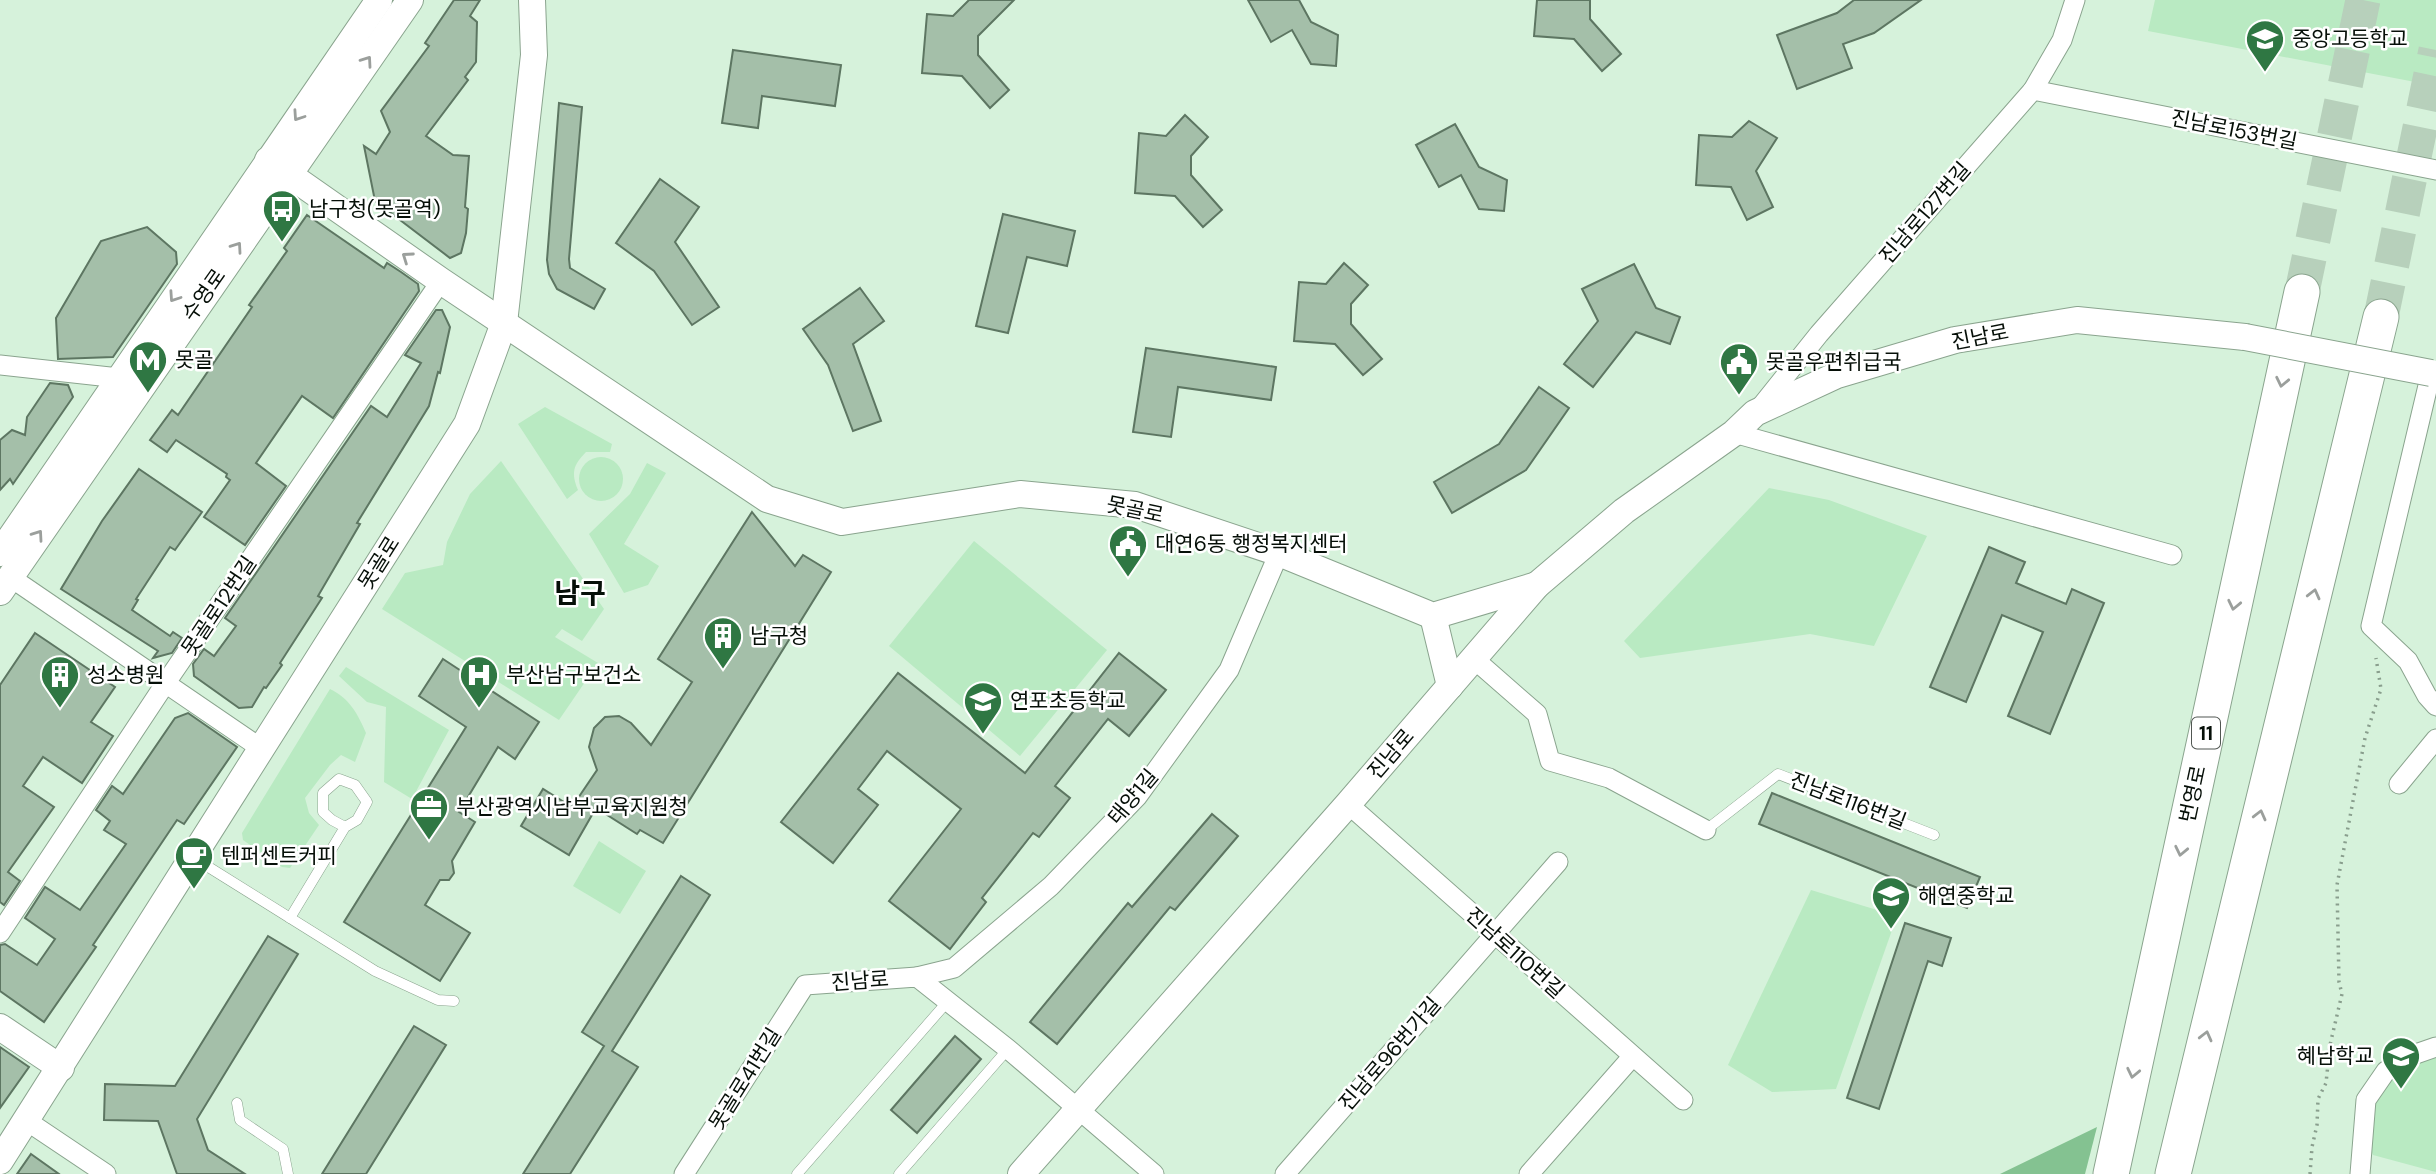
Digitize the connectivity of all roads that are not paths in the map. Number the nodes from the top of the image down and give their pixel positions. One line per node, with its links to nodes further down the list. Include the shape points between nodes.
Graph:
1 (379, 0): 6 (main road, 수영로, one-way to 6)
2 (410, 0): 6 (main road, 수영로, one-way to 2)
3 (533, 0): 11 (main road, 못골로, via 534,55)
4 (2075, 0): 5 (street, 진남로127번길, via 2062,40)
5 (2033, 90): 7 (street, 진남로153번길); 15 (street, 진남로127번길)
6 (278, 167): 8 (main road, 못골로, one-way to 6); 14 (main road, 수영로, one-way to 14); 19 (main road, 수영로, one-way to 6)
7 (2436, 170)
8 (441, 281): 11 (main road, 못골로); 23 (street, 못골로12번길)
9 (2302, 292): 61 (highway, 번영로 / 11, one-way to 61)
10 (2381, 317): 62 (highway, one-way to 10)
11 (503, 323): 17 (main road, 못골로, via 767,499 842,522 1020,494 1135,505); 27 (main road, 못골로, via 467,424)
12 (0, 365): 14 (street)
13 (2433, 374): 15 (main road, 진남로, bridge, via 2245,337 2077,320 1955,340 1837,374); 25 (street, via 2371,626 2408,661)
14 (119, 379): 19 (main road, 수영로)
15 (1755, 413): 16 (main road, 진남로)
16 (1734, 433): 18 (street); 20 (main road, 진남로, via 1624,511)
17 (1279, 553): 21 (main road, 못골로); 38 (street, 태양1길, via 1229,670 1137,797 1051,886 954,968)
18 (2172, 555)
19 (3, 574): 23 (street)
20 (1537, 585): 21 (main road); 22 (main road, 진남로)
21 (1433, 615): 24 (main road)
22 (1473, 658): 24 (main road, 진남로); 31 (street, 진남로116번길, via 1537,714 1550,761 1609,778)
23 (165, 684): 27 (street); 36 (street, 못골로12번길)
24 (1450, 686): 29 (main road, 진남로)
25 (2436, 706)
26 (2436, 739): 28 (street)
27 (262, 749): 33 (main road, 못골로)
28 (2399, 784)
29 (1348, 804): 37 (street, 진남로110번길); 49 (main road, 진남로)
30 (345, 827): 30 (lane, via 357,820 367,802 355,785 339,779 323,793 323,812); 35 (lane)
31 (1706, 830): 32 (lane, 진남로116번길, via 1778,774)
32 (1934, 835)
33 (194, 857): 35 (lane); 46 (main road, 못골로)
34 (1558, 862): 37 (street, 진남로96번가길)
35 (290, 918): 40 (lane, via 375,971 438,1000)
36 (0, 933)
37 (1494, 934): 45 (street, 진남로110번길); 59 (street, 진남로96번가길)
38 (917, 977): 39 (street, 진남로); 41 (street, 진남로)
39 (805, 985): 54 (street, 못골로41번길)
40 (454, 1001)
41 (948, 1001): 44 (street, 진남로); 55 (lane)
42 (0, 1027): 46 (main road)
43 (2436, 1047): 63 (street, via 2386,1071 2366,1100)
44 (1008, 1049): 49 (street, 진남로); 56 (lane)
45 (1632, 1057): 47 (street, 진남로110번길); 60 (street)
46 (61, 1068): 50 (main road, 못골로)
47 (1683, 1100)
48 (237, 1103): 53 (lane, via 240,1120 283,1149)
49 (1079, 1109): 57 (main road, 진남로); 58 (street)
50 (27, 1121): 51 (main road, 못골로); 52 (street)
51 (0, 1161)
52 (106, 1174)
53 (288, 1174)
54 (684, 1174)
55 (797, 1174)
56 (899, 1174)
57 (1021, 1174)
58 (1154, 1174)
59 (1285, 1174)
60 (1529, 1174)
61 (2111, 1174)
62 (2173, 1174)
63 (2361, 1174)

